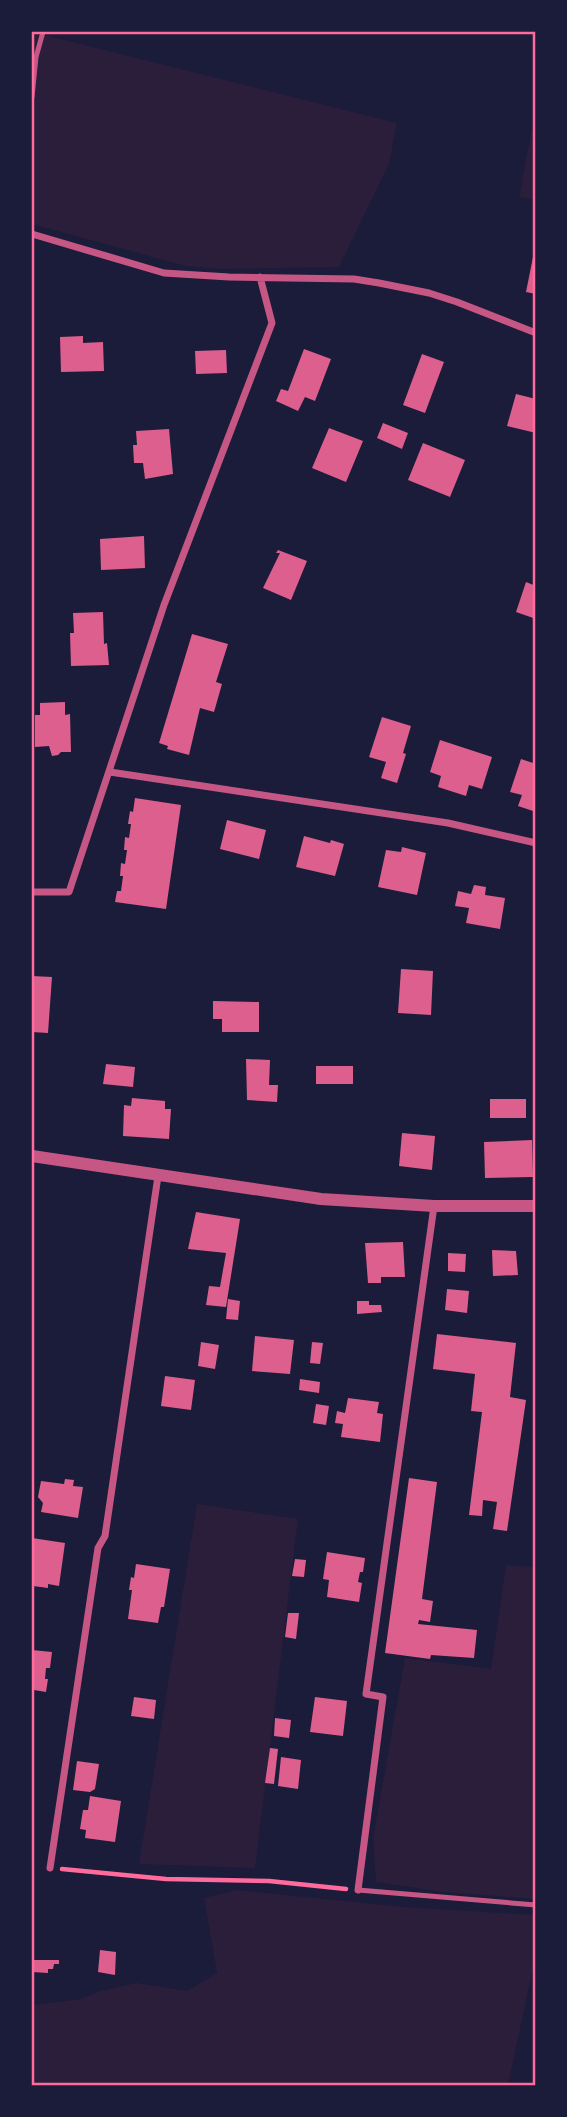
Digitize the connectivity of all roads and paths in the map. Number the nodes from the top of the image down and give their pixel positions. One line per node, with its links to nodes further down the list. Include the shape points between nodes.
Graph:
1 (43, 32): 2 (lane)
2 (32, 97)
3 (32, 234): 4 (street, via 164,273)
4 (260, 278): 5 (street, via 354,279 417,291); 6 (street, via 272,323 164,605)
5 (536, 333)
6 (110, 772): 7 (street, via 448,823); 8 (street, via 69,892)
7 (536, 843)
8 (32, 892)
9 (32, 1156): 10 (street)
10 (158, 1176): 11 (street, via 321,1199); 13 (street, via 106,1536 98,1548)
11 (434, 1206): 12 (street); 14 (street, via 366,1694 383,1697)
12 (536, 1206)
13 (50, 1868): 14 (path)
14 (358, 1890): 15 (lane)
15 (536, 1905)

